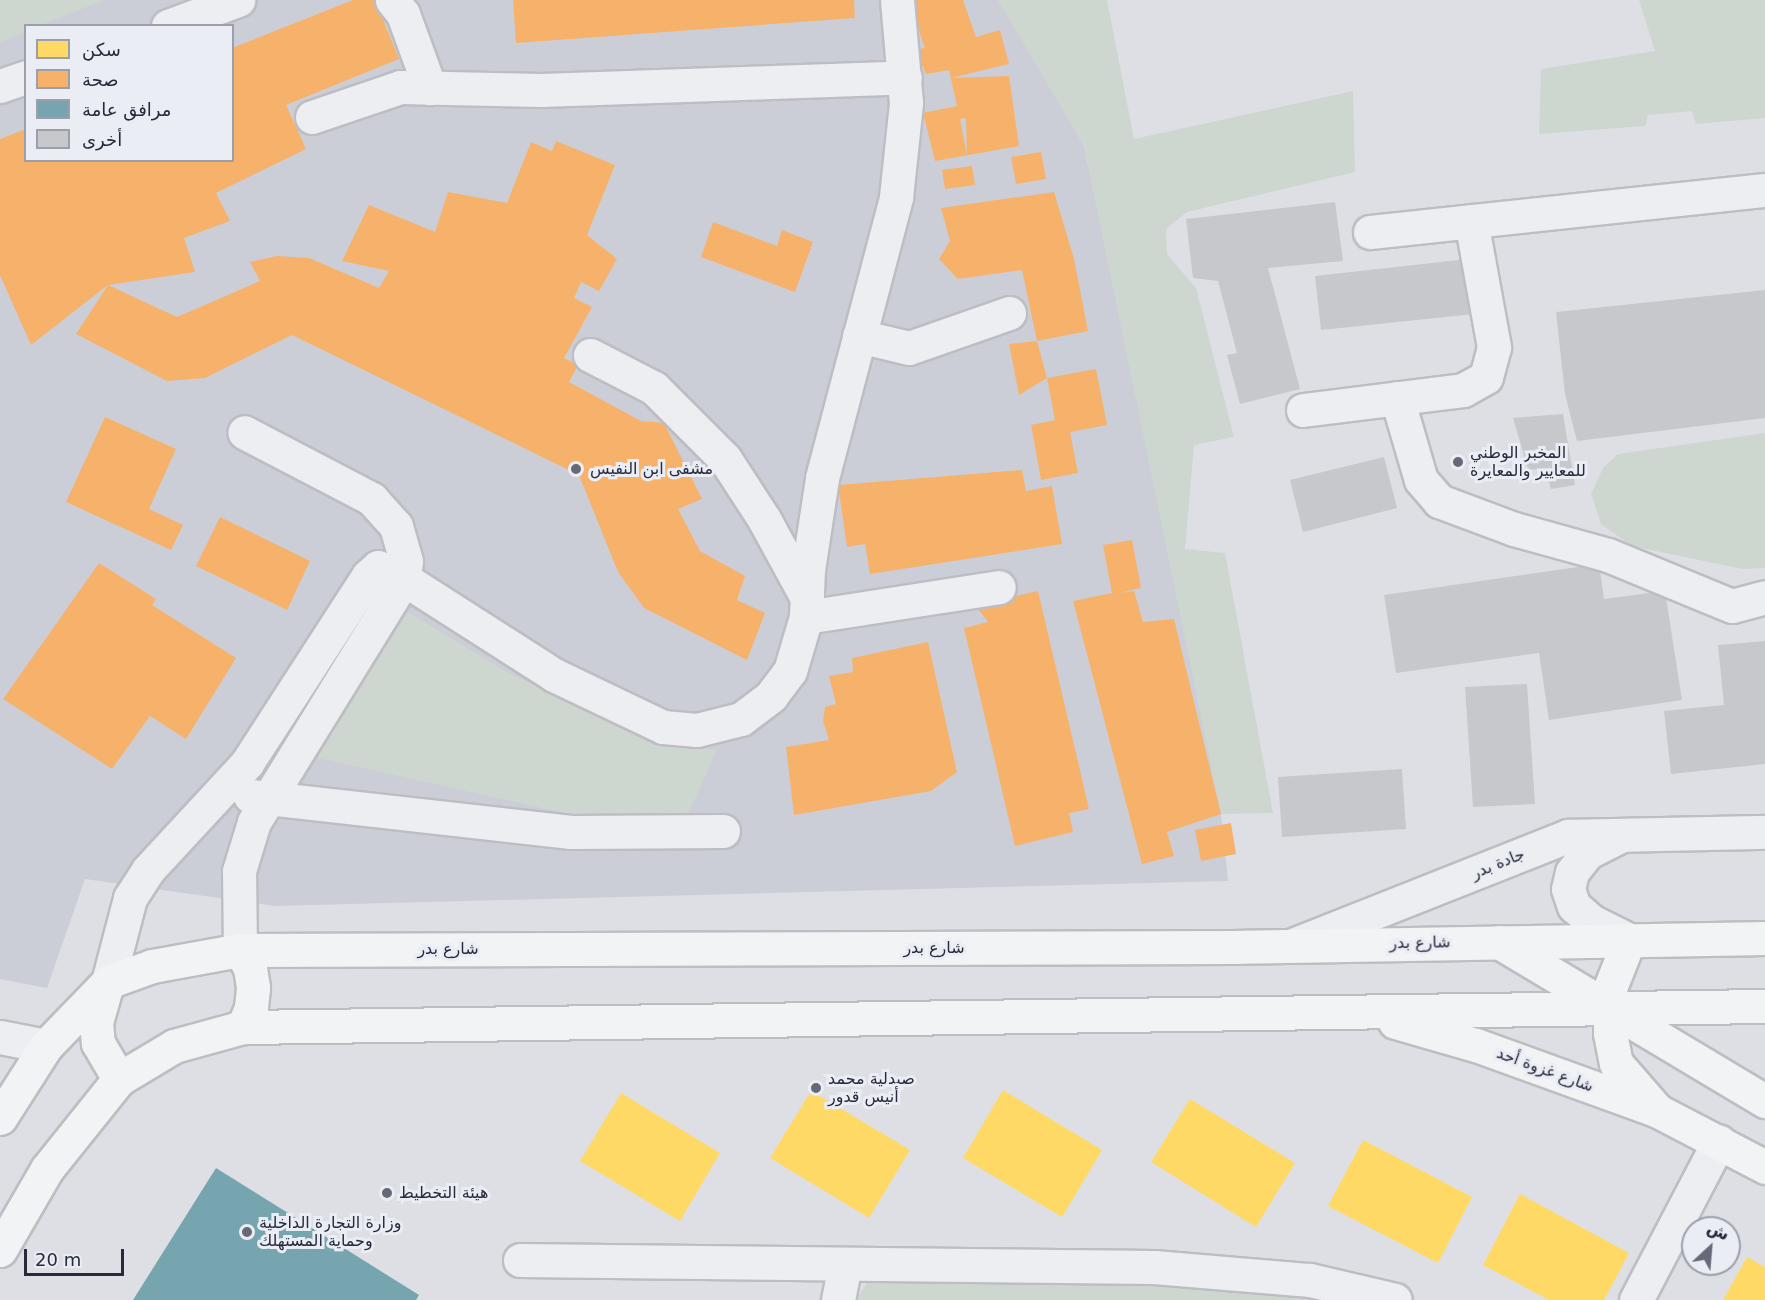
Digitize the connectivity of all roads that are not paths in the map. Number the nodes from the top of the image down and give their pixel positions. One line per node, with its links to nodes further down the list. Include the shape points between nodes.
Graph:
1 (238, 0): 4 (street)
2 (392, 0): 8 (street, via 403,14)
3 (897, 0): 5 (street)
4 (173, 24)
5 (905, 77): 8 (street, via 541,90); 14 (street, via 904,144 896,197)
6 (24, 78): 7 (street)
7 (0, 86)
8 (430, 88): 9 (street, via 400,87)
9 (312, 117)
10 (1765, 190): 11 (street)
11 (1471, 221): 12 (street); 16 (street, via 1494,347 1491,368 1472,387)
12 (1370, 231)
13 (1010, 313): 14 (street, via 909,348)
14 (859, 336): 22 (street, via 822,478)
15 (590, 355): 22 (street, via 654,387 725,459 764,519)
16 (1397, 398): 17 (street); 21 (street, via 1421,480 1439,501 1514,529 1608,555 1732,606)
17 (1303, 410)
18 (244, 432): 19 (street, via 372,499 386,511 404,543)
19 (404, 579): 22 (street, via 554,675 663,727 697,730 741,719 771,696 790,671); 23 (street, via 378,567 368,576 247,764); 24 (street)
20 (999, 587): 22 (street)
21 (1765, 597)
22 (806, 607)
23 (224, 792): 24 (street); 33 (street, via 148,870 130,897)
24 (268, 800): 25 (street, via 571,832); 32 (street, via 254,822 242,856)
25 (723, 831)
26 (1765, 832): 27 (street, جادة بدر)
27 (1622, 835): 29 (street, via 1587,853 1572,872 1568,889 1574,906 1591,921); 31 (street, جادة بدر, via 1568,836)
28 (1765, 938): 29 (main road, شارع بدر)
29 (1629, 940): 30 (main road, شارع بدر); 35 (main road, via 1614,972)
30 (1499, 942): 31 (main road, شارع بدر); 35 (main road)
31 (1295, 944): 32 (main road, شارع بدر)
32 (240, 950): 33 (main road, شارع بدر, via 152,966); 37 (main road, via 253,988 251,1008)
33 (108, 982): 39 (main road); 40 (main road, via 96,1022 98,1043)
34 (1765, 1006): 35 (main road)
35 (1608, 1008): 36 (main road); 41 (main road); 42 (main road, via 1616,1063)
36 (1313, 1013): 37 (main road); 42 (main road, شارع غزوة أحد, via 1407,1023)
37 (243, 1027): 40 (main road, via 174,1046)
38 (0, 1037): 39 (street)
39 (46, 1046): 43 (main road)
40 (119, 1079): 46 (main road, via 47,1169)
41 (1765, 1101)
42 (1658, 1111): 44 (main road, شارع غزوة أحد)
43 (0, 1118)
44 (1719, 1141): 45 (main road, شارع غزوة أحد); 51 (street)
45 (1765, 1167)
46 (0, 1250)
47 (520, 1260): 48 (street)
48 (845, 1265): 49 (street); 50 (street, via 1154,1267 1310,1280)
49 (838, 1300)
50 (1395, 1300)
51 (1636, 1300)

